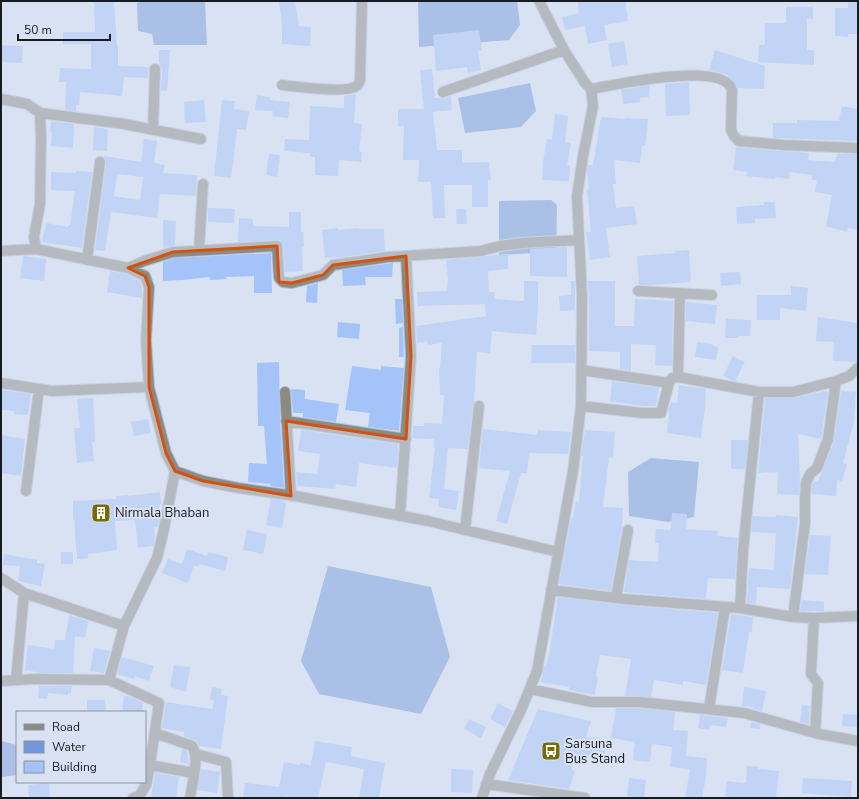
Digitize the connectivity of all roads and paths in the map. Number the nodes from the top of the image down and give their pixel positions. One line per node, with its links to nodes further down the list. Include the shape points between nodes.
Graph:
1 (362, 1): 5 (street, via 358,85 354,88 336,90)
2 (539, 1): 3 (street)
3 (564, 50): 6 (street); 7 (street)
4 (155, 69): 10 (street)
5 (282, 86)
6 (591, 89): 12 (street, via 671,76 709,76 730,85 731,130 740,141); 15 (street, via 593,106 577,196)
7 (443, 92)
8 (1, 99): 9 (street, via 27,104)
9 (40, 113): 10 (street); 16 (street, via 40,204 34,237)
10 (153, 130): 11 (street)
11 (201, 139)
12 (858, 148)
13 (100, 162): 20 (street)
14 (203, 184): 17 (street)
15 (579, 240): 19 (street); 26 (street, via 582,297)
16 (36, 249): 18 (street); 20 (street)
17 (199, 250): 19 (street, via 277,246 279,278 283,282 292,283 323,275 333,265); 21 (street, via 173,252)
18 (1, 251)
19 (406, 256): 38 (street, via 411,356)
20 (86, 260): 21 (street)
21 (128, 268): 31 (street, via 145,276 149,287 146,340)
22 (638, 291): 23 (street)
23 (680, 293): 24 (street); 27 (street)
24 (712, 295)
25 (858, 368): 28 (street, via 849,376)
26 (581, 370): 30 (street); 36 (street)
27 (678, 377): 30 (street, via 672,378); 34 (street)
28 (836, 381): 34 (street, via 793,392); 53 (street, via 828,439 817,468 810,474 806,483 805,523)
29 (1, 383): 32 (street)
30 (669, 383): 36 (street, via 661,413)
31 (149, 388): 32 (street, via 52,391); 39 (street, via 166,453)
32 (39, 389): 40 (street)
33 (285, 392): 37 (street)
34 (758, 392): 51 (street)
35 (479, 406): 43 (street)
36 (580, 406): 45 (street, via 573,471)
37 (286, 421): 38 (street); 41 (street)
38 (406, 439): 42 (street)
39 (175, 471): 41 (street, via 203,481); 55 (street, via 156,558)
40 (26, 491)
41 (291, 496): 42 (street)
42 (400, 516): 43 (street)
43 (465, 530): 45 (street)
44 (628, 530): 49 (street)
45 (558, 552): 47 (street)
46 (1, 578): 48 (street)
47 (551, 590): 49 (street); 59 (street, via 537,671)
48 (24, 593): 55 (street); 56 (street)
49 (616, 598): 50 (street)
50 (725, 607): 51 (street); 60 (street)
51 (740, 608): 53 (street)
52 (858, 616): 54 (street)
53 (793, 617): 54 (street)
54 (814, 618): 62 (street, via 811,674 818,683)
55 (124, 626): 57 (street)
56 (16, 680): 57 (street); 58 (street)
57 (108, 680): 61 (street, via 159,703)
58 (1, 681)
59 (530, 688): 60 (street, via 592,702 639,702); 67 (street)
60 (709, 709): 62 (street, via 759,716)
61 (155, 733): 64 (street, via 192,746); 65 (street)
62 (815, 733): 63 (street)
63 (858, 741)
64 (196, 754): 66 (street); 70 (street, via 226,762)
65 (150, 765): 66 (street); 68 (street, via 146,785 140,795)
66 (194, 773): 69 (street)
67 (486, 784): 71 (street); 72 (street)
68 (133, 798)
69 (190, 798)
70 (228, 798)
71 (482, 798)
72 (585, 798)

